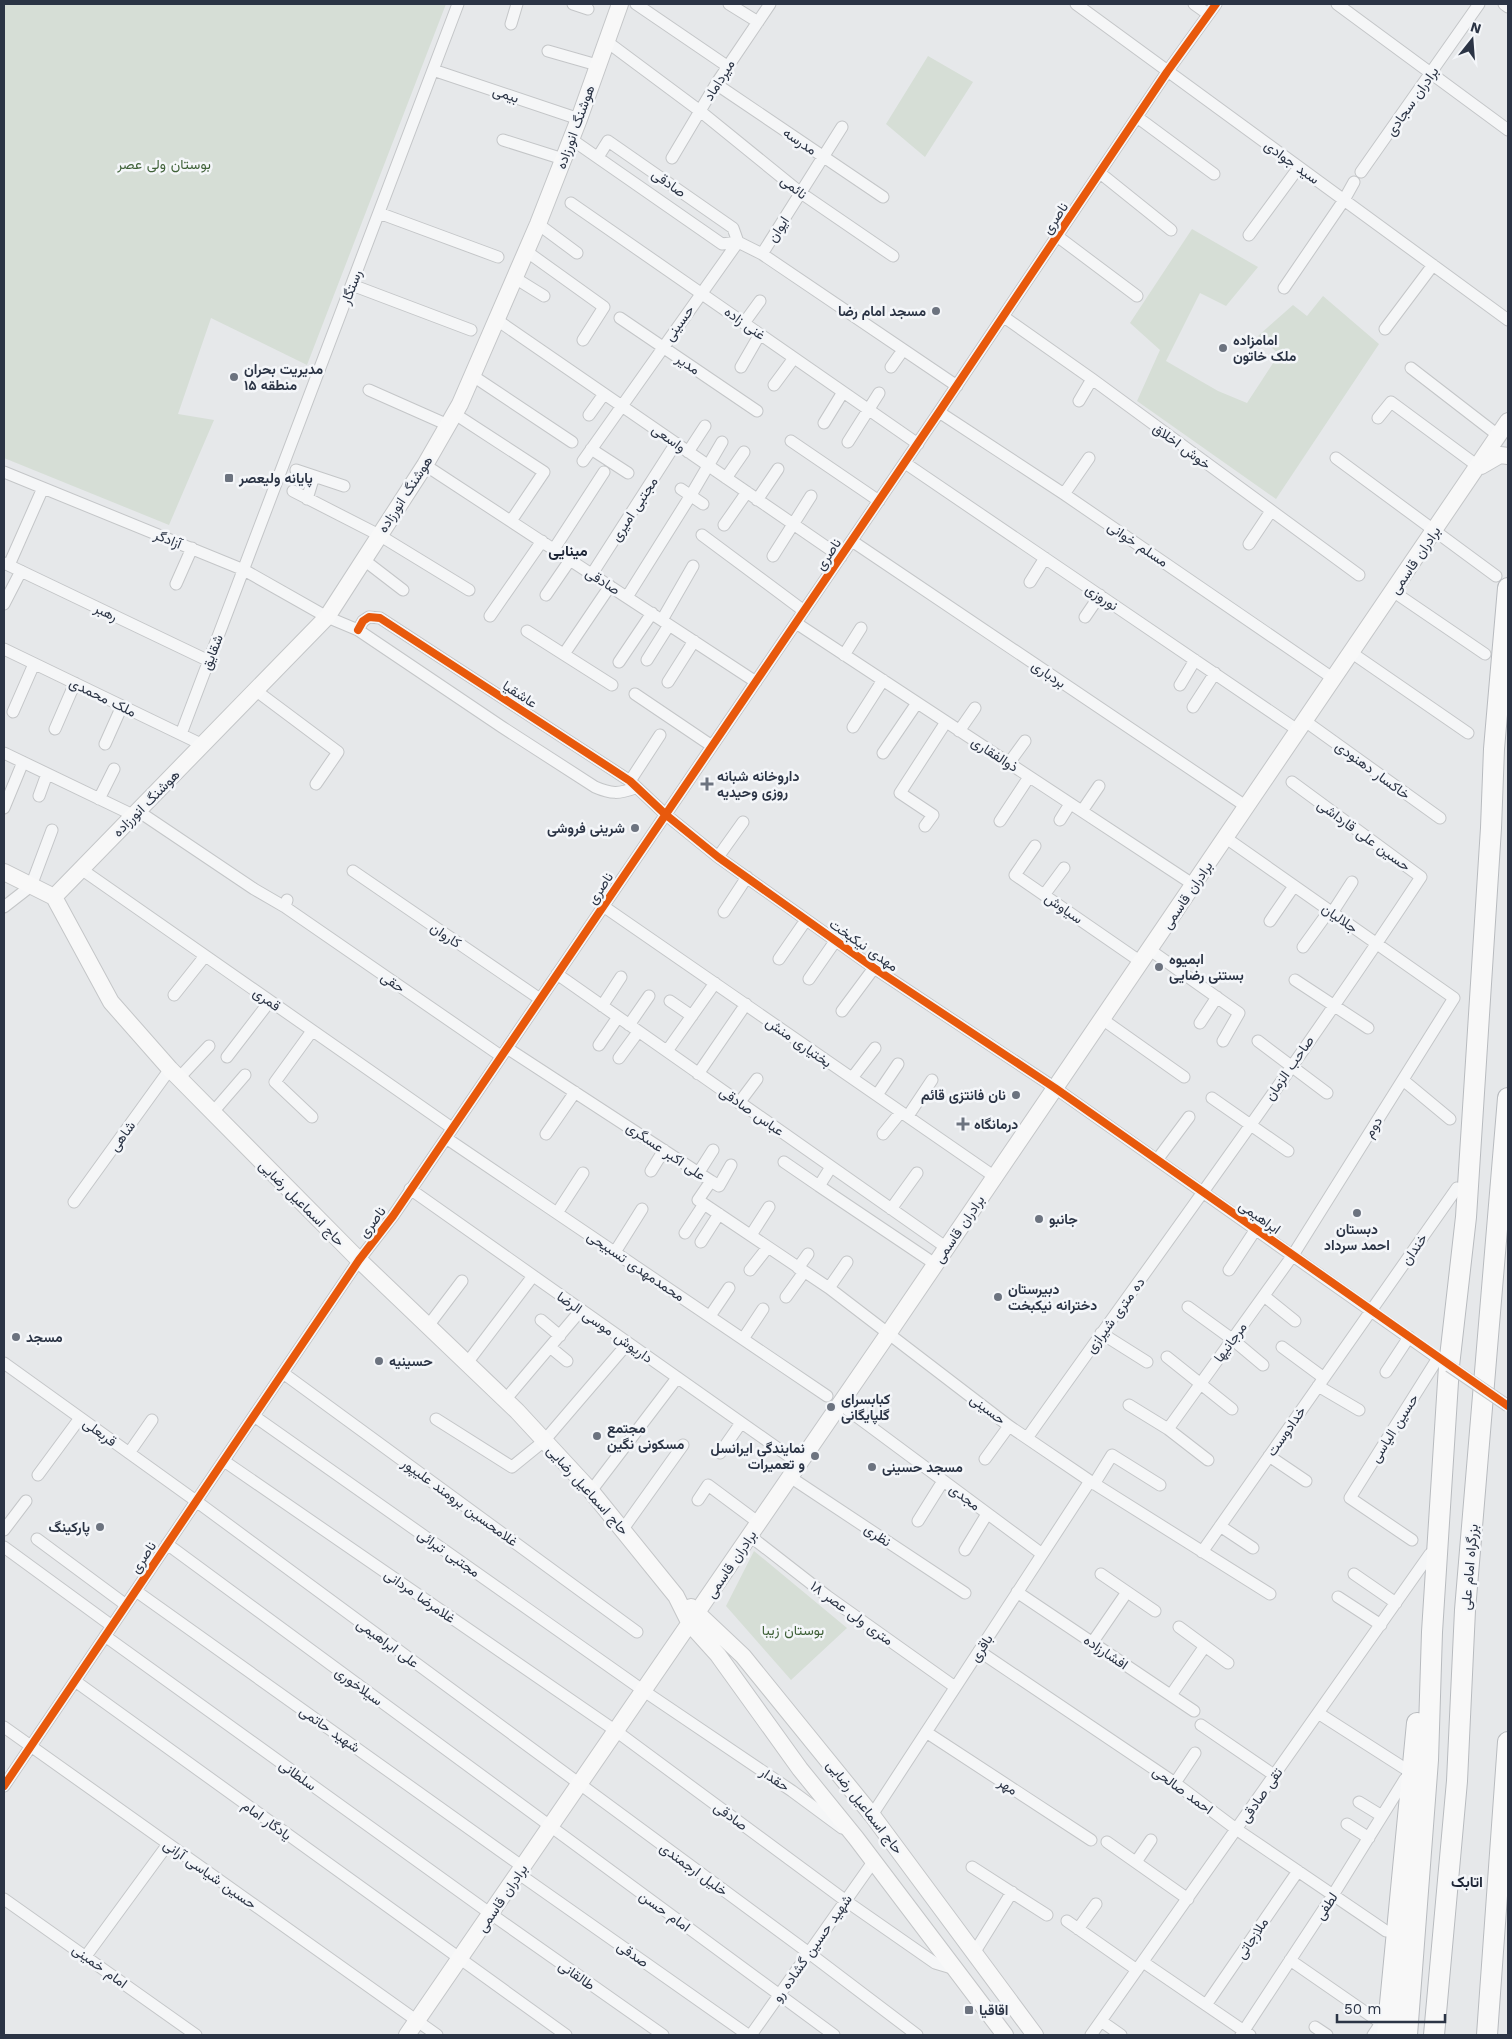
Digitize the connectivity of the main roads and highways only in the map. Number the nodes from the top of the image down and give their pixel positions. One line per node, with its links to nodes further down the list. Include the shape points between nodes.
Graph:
1 (620, 4): 7 (main road, هوشنگ انورزاده, via 538,224 473,376 425,465 327,617)
2 (1508, 421): 4 (main road, برادران قاسمی)
3 (1508, 456): 4 (main road, via 1500,455)
4 (1479, 467): 9 (main road, برادران قاسمی, via 888,1334 833,1400 795,1470)
5 (1502, 582): 10 (highway, via 1491,828 1466,1217 1444,1362)
6 (4, 872): 7 (main road)
7 (54, 897): 9 (main road, حاج اسماعیل رضایی, via 111,1002 175,1074 359,1260 506,1400 591,1491)
8 (1508, 1098): 17 (highway, بزرگراه امام علی, via 1466,1601 1457,1780)
9 (694, 1618): 12 (main road, برادران قاسمی); 13 (main road, حاج اسماعیل رضایی, via 800,1769); 14 (main road, حاج اسماعیل رضایی, via 743,1656 872,1814)
10 (1432, 1632): 15 (highway, via 1418,1708); 16 (highway, via 1428,1760)
11 (1508, 1742): 18 (highway)
12 (407, 2035)
13 (1005, 2035)
14 (1035, 2035)
15 (1387, 2035)
16 (1407, 2035)
17 (1434, 2035)
18 (1487, 2035)

